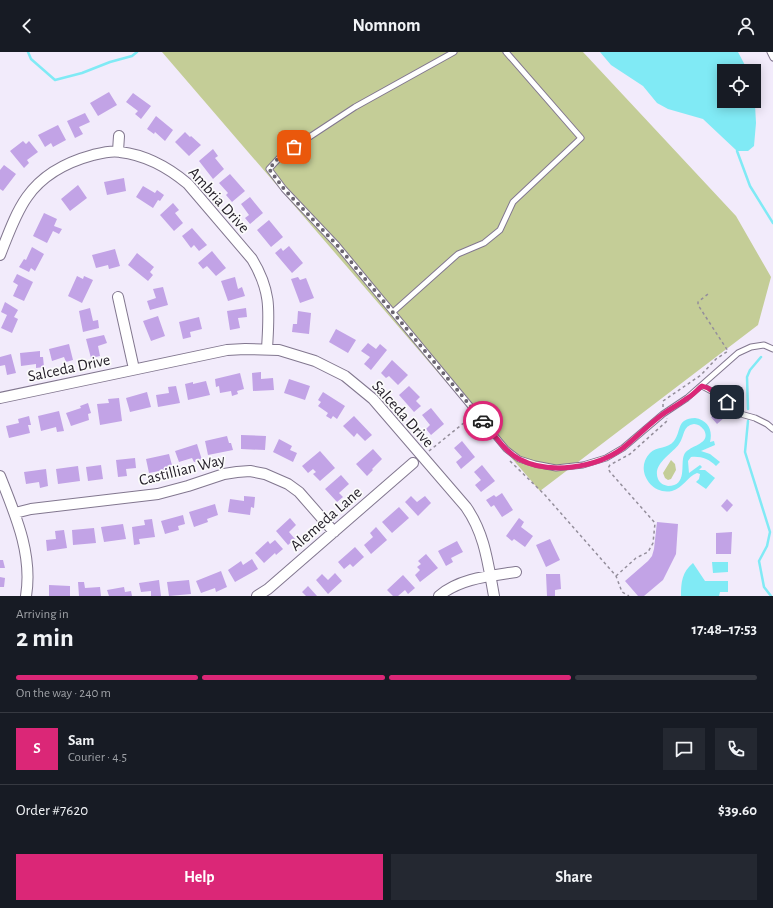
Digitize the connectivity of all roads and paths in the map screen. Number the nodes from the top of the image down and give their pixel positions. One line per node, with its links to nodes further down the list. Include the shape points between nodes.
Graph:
1 (454, 52): 10 (lane, via 355,107 282,154 269,169)
2 (506, 52): 10 (lane, via 581,138 513,202 500,230 484,243 458,254)
3 (770, 52): 4 (lane)
4 (773, 58)
5 (119, 136): 6 (street)
6 (118, 151): 7 (street, Ambria Drive, via 65,164 36,186 19,210); 11 (street, Ambria Drive, via 152,161 176,174 188,184 252,259 268,297)
7 (0, 255)
8 (708, 294): 16 (path, via 698,302 698,305 728,351 663,401)
9 (118, 297): 13 (street)
10 (392, 312): 16 (lane, via 506,449 519,459 556,468 583,465 606,458 623,448)
11 (267, 349): 13 (street, Salceda Drive, via 227,350); 26 (street, Salceda Drive, via 294,354 330,368 345,376 372,399 474,518 484,543)
12 (773, 349): 14 (lane, via 751,346 738,353)
13 (134, 370): 15 (street, Salceda Drive)
14 (702, 386): 16 (lane); 18 (lane, via 717,394 737,413 755,418)
15 (0, 398)
16 (665, 413): 27 (path, via 667,421 630,454 608,468 655,524 653,543 648,552 636,558)
17 (480, 428): 19 (path, via 470,418)
18 (773, 429)
19 (428, 450)
20 (509, 461): 27 (path, via 545,495)
21 (413, 463): 24 (street, Alemeda Lane)
22 (0, 476): 23 (street)
23 (15, 513): 24 (street, Castillian Way, via 158,494 224,474 250,471 265,474 288,484 299,492); 28 (street, via 22,533 27,563)
24 (334, 532): 29 (street, Alemeda Lane)
25 (516, 572): 26 (street)
26 (490, 576): 30 (street, via 454,585); 31 (street, Salceda Drive)
27 (616, 576): 32 (path, via 622,592)
28 (26, 596)
29 (257, 596)
30 (439, 596)
31 (494, 596)
32 (629, 596)

